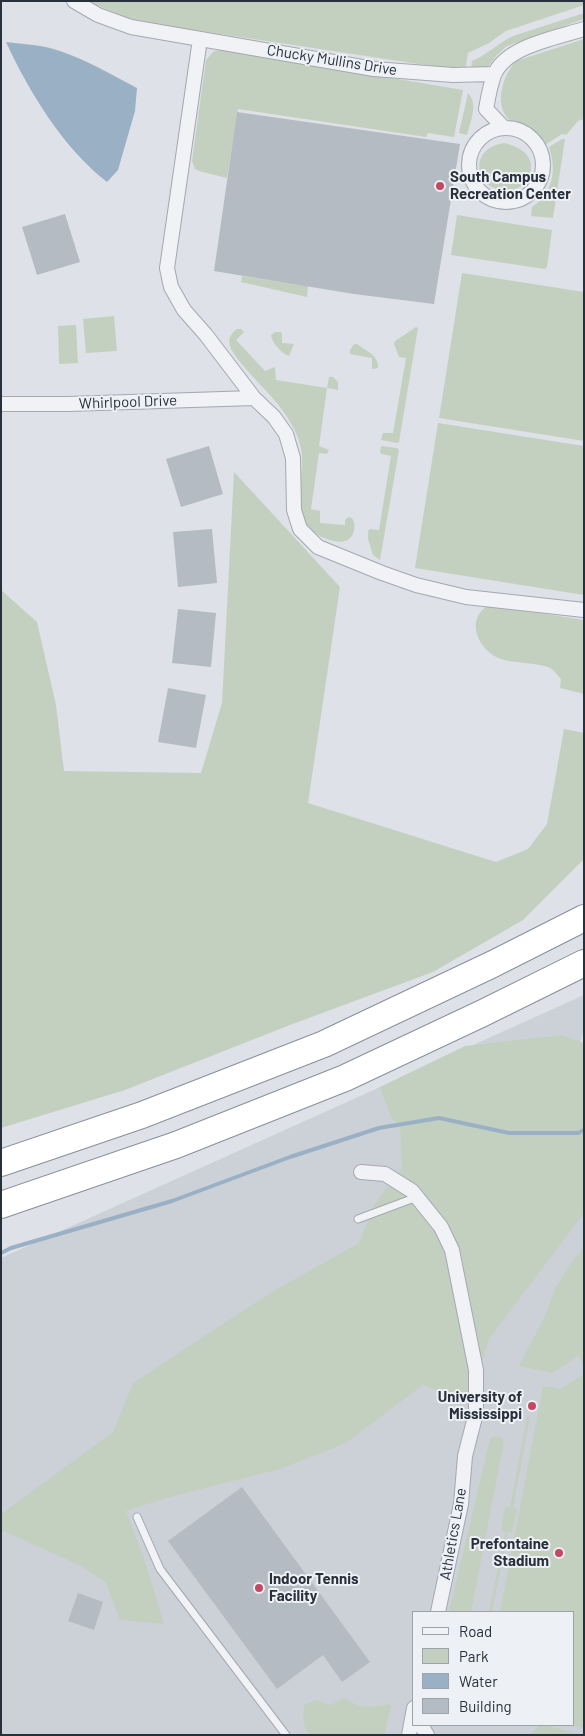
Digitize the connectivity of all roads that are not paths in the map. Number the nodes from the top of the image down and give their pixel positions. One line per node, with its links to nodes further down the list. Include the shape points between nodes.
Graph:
1 (74, 1): 3 (street, Chucky Mullins Drive, via 98,15 131,26)
2 (584, 29): 4 (street, via 519,50)
3 (200, 39): 4 (street, Chucky Mullins Drive, via 374,69 453,75); 8 (street, via 167,268 171,288 184,310)
4 (494, 74): 5 (street)
5 (486, 109): 6 (street); 7 (street)
6 (504, 128): 7 (street, via 492,131); 7 (street, via 527,134 542,154 541,178 526,197 502,202 480,192 469,171 469,158)
7 (479, 141)
8 (254, 398): 9 (street, Whirlpool Drive); 10 (street, via 286,434 293,458 294,510 300,529 318,546 416,585 466,597)
9 (1, 404)
10 (584, 610)
11 (584, 918): 13 (highway, via 324,1044 142,1115)
12 (584, 963): 16 (highway, via 345,1078 176,1145)
13 (1, 1163)
14 (361, 1172): 15 (street, Athletics Lane, via 385,1174)
15 (417, 1197): 17 (lane); 19 (street, Athletics Lane, via 441,1227 452,1250 476,1370 476,1413 465,1456 461,1504)
16 (1, 1205)
17 (358, 1219)
18 (137, 1517): 21 (lane, via 160,1569)
19 (438, 1611)
20 (412, 1719): 22 (street)
21 (286, 1735)
22 (409, 1735)

